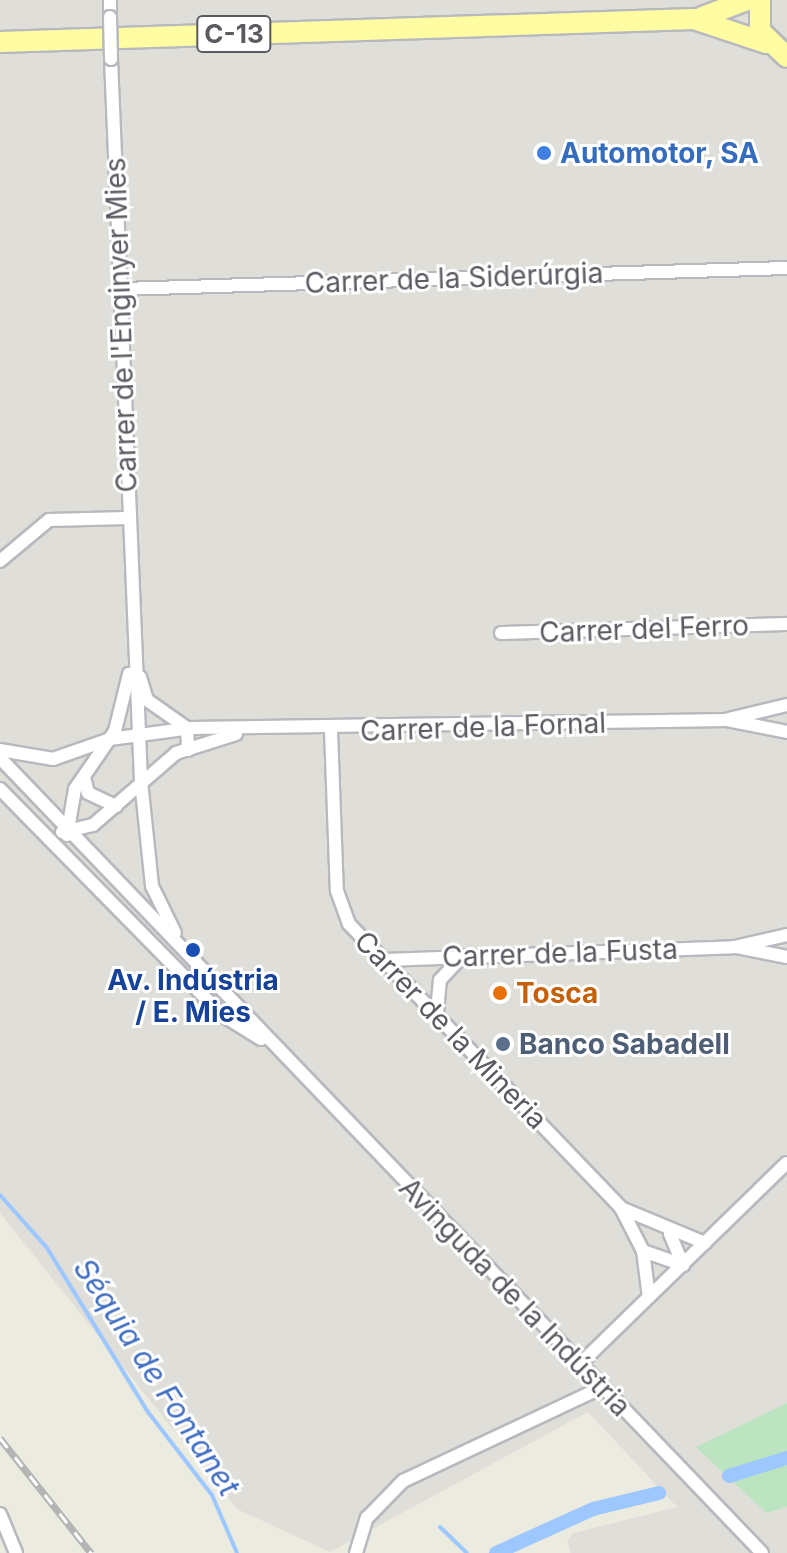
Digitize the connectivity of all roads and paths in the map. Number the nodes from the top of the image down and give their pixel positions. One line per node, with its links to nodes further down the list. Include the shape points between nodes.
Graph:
1 (110, 0): 8 (street, Carrer de l'Enginyer Mies, bridge)
2 (747, 0): 4 (main road, C-13)
3 (760, 0): 6 (main road, C-13)
4 (694, 19): 5 (main road, C-13); 6 (main road, C-13)
5 (0, 42)
6 (780, 57)
7 (787, 268): 8 (street, Carrer de la Siderúrgia)
8 (122, 289): 9 (street, Carrer de l'Enginyer Mies)
9 (127, 518): 10 (street, via 49,520); 13 (street, Carrer de l'Enginyer Mies)
10 (0, 561)
11 (787, 624): 12 (street, Carrer del Ferro)
12 (501, 633)
13 (133, 651): 17 (street, via 147,700); 21 (street, Carrer de l'Enginyer Mies); 23 (street, Carrer de l'Enginyer Mies, via 124,708)
14 (787, 702): 15 (street, Carrer de la Fornal)
15 (770, 705): 16 (street, Carrer de la Fornal); 18 (street)
16 (727, 720): 18 (street, Carrer de la Fornal); 19 (street, Carrer de la Fornal)
17 (187, 728): 20 (street, Carrer de la Fornal); 21 (street, Carrer de la Fornal); 25 (street)
18 (771, 730): 22 (street, Carrer de la Fornal)
19 (331, 731): 20 (street, Carrer de la Fornal); 39 (street, Carrer de la Mineria, via 341,908)
20 (239, 732): 25 (street, Carrer de la Fornal)
21 (139, 733): 23 (street, Carrer de la Fornal); 28 (street, Carrer de l'Enginyer Mies)
22 (787, 735)
23 (110, 739): 24 (street, Carrer de la Fornal, via 53,759); 27 (street, Carrer de l'Enginyer Mies)
24 (0, 750)
25 (188, 750): 28 (street, Carrer de la Fornal)
26 (0, 758): 32 (street, Avinguda de la Indústria)
27 (84, 777): 30 (street, via 88,793); 32 (street, Carrer de l'Enginyer Mies, via 67,811)
28 (141, 781): 30 (street, Carrer de la Fornal); 35 (street, Carrer de l'Enginyer Mies, via 152,886)
29 (0, 789): 31 (street, Avinguda de la Indústria)
30 (116, 806): 32 (street, Carrer de la Fornal, via 93,825)
31 (39, 829): 32 (street); 33 (street, Avinguda de la Indústria)
32 (67, 833): 33 (street, Carrer de l'Enginyer Mies); 35 (street, Avinguda de la Indústria)
33 (72, 862): 41 (street, Avinguda de la Indústria, via 222,1015)
34 (784, 933): 36 (street, Carrer de la Fusta); 38 (street, Carrer de la Fusta)
35 (179, 942): 41 (street, Avinguda de la Indústria)
36 (734, 947): 37 (street, Carrer de la Fusta); 38 (street, Carrer de la Fusta)
37 (462, 956): 39 (street, Carrer de la Fusta); 40 (street, via 440,980)
38 (784, 958)
39 (385, 960): 40 (street, Carrer de la Mineria)
40 (437, 1013): 43 (street, Carrer de la Mineria)
41 (267, 1043): 49 (street, Avinguda de la Indústria)
42 (787, 1163): 45 (street)
43 (621, 1208): 44 (street, Carrer de la Mineria); 46 (street, Carrer de la Mineria)
44 (670, 1234): 45 (street, Carrer de la Mineria); 47 (street)
45 (705, 1243): 47 (street)
46 (643, 1251): 47 (street); 48 (street, Carrer de la Mineria)
47 (683, 1265): 48 (street)
48 (649, 1297): 49 (street)
49 (581, 1363): 50 (street, Avinguda de la Indústria)
50 (603, 1387): 53 (street, via 403,1481 367,1518); 54 (street, Avinguda de la Indústria)
51 (0, 1514): 52 (street)
52 (16, 1553)
53 (356, 1553)
54 (762, 1553)

